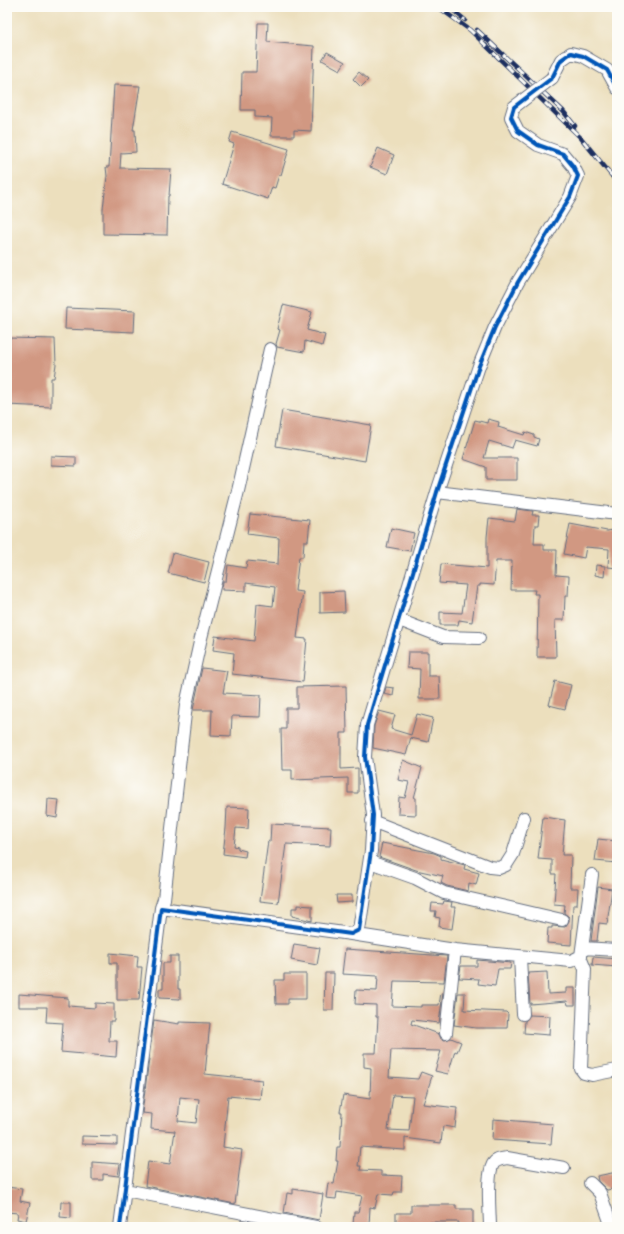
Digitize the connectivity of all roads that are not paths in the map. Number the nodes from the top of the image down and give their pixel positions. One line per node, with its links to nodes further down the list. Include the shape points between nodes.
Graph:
1 (615, 82): 3 (street, bridge, via 607,70 583,56 571,53 562,60 552,78 514,107 511,117 518,131 538,145 563,154 578,176 570,197 518,282 496,326 479,366)
2 (270, 349): 11 (street, via 186,705)
3 (437, 492): 4 (street); 5 (street)
4 (617, 514)
5 (399, 620): 6 (street, via 443,636); 8 (street, via 367,725 366,757)
6 (479, 638)
7 (524, 818): 8 (street, via 513,854 506,866 499,868 490,867)
8 (372, 821): 9 (street)
9 (370, 862): 12 (street, via 415,878 444,892); 13 (street, via 358,930)
10 (592, 875): 16 (street)
11 (161, 908): 13 (street); 23 (street)
12 (562, 920)
13 (351, 934): 14 (street)
14 (455, 950): 17 (street); 19 (street)
15 (617, 950): 16 (street)
16 (581, 952): 17 (street, via 571,961); 20 (street, via 585,969 582,1069 584,1073 592,1076)
17 (520, 957): 18 (street)
18 (523, 1014)
19 (446, 1033)
20 (617, 1070)
21 (564, 1168): 26 (street, via 507,1158 499,1159 494,1163 490,1174)
22 (590, 1183): 27 (street, via 600,1193)
23 (125, 1190): 24 (street); 25 (street)
24 (120, 1227)
25 (316, 1227)
26 (490, 1227)
27 (612, 1227)

